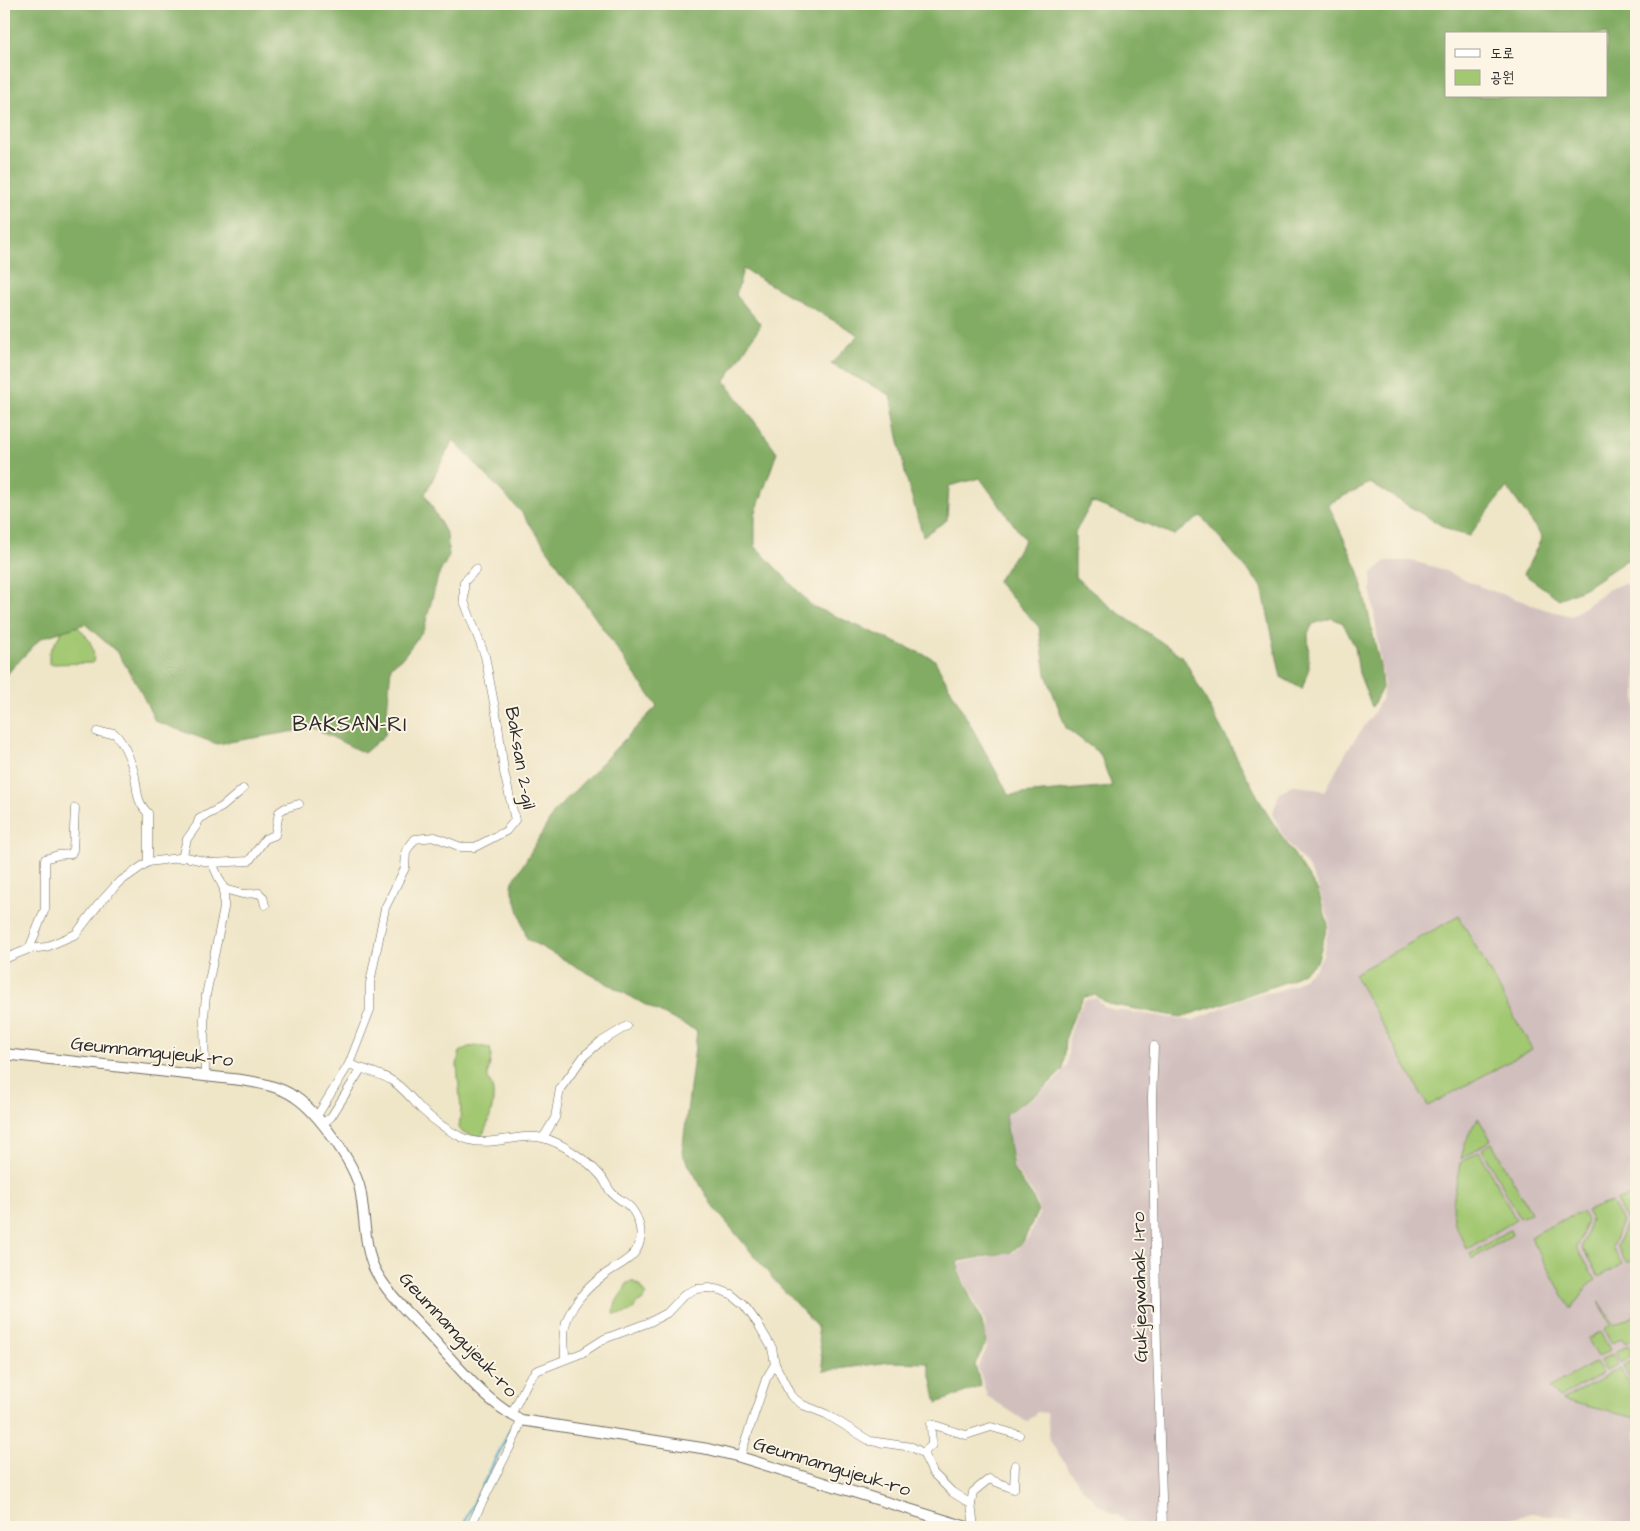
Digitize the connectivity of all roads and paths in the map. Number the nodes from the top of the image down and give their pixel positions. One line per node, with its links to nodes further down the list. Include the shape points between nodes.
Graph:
1 (476, 569): 16 (street, Baksan 2-gil, via 464,582 464,601 485,656 515,820 506,831 475,848 435,837 415,839 406,851 405,868 385,908 370,983 370,1010)
2 (97, 732): 7 (street, via 114,733 126,751 134,773 137,797 148,813)
3 (243, 790): 6 (street, via 222,807 199,819 187,839)
4 (299, 804): 8 (street, via 279,812 275,836 266,839 250,861)
5 (75, 808): 11 (street, via 71,854 46,858 45,909)
6 (182, 858): 7 (street); 8 (street)
7 (148, 862): 11 (street, via 118,882 76,934 46,947)
8 (212, 863): 9 (street)
9 (224, 889): 10 (street, via 242,894 259,893); 18 (street, via 221,928 206,995)
10 (265, 905)
11 (29, 949): 12 (street)
12 (4, 959)
13 (627, 1026): 20 (street, via 584,1056 560,1088 555,1118)
14 (1154, 1046): 33 (street, Gukjegwahak 1-ro, via 1152,1098)
15 (4, 1054): 18 (main road, Geumnamgujeuk-ro)
16 (349, 1064): 17 (street); 19 (street, Baksan 2-gil)
17 (361, 1069): 19 (street, via 331,1117); 20 (street, via 393,1081 434,1120 462,1138 497,1142 522,1137)
18 (205, 1075): 19 (main road, Geumnamgujeuk-ro, via 271,1086 296,1097)
19 (320, 1120): 23 (main road, Geumnamgujeuk-ro, via 349,1162 359,1188 374,1267 389,1292 479,1389)
20 (543, 1138): 21 (street, via 588,1163 602,1176 611,1193 630,1206 640,1226 640,1242 636,1251 596,1280 577,1301 564,1330)
21 (565, 1358): 22 (street, via 667,1313 685,1294 709,1288 731,1294 744,1305 772,1348); 23 (street, via 536,1371)
22 (775, 1364): 26 (street, via 791,1396 802,1405 826,1414 870,1441); 27 (street, via 766,1379)
23 (511, 1415): 24 (main road, Geumnamgujeuk-ro)
24 (521, 1420): 27 (main road, Geumnamgujeuk-ro, via 708,1449); 30 (street)
25 (1018, 1435): 26 (street, via 991,1427 966,1435 931,1424 932,1445)
26 (923, 1453): 29 (street, Geumnamgujeuk-ro, via 933,1473 952,1492)
27 (740, 1457): 31 (main road, Geumnamgujeuk-ro)
28 (1015, 1465): 29 (street, via 1014,1489 989,1480 973,1492)
29 (972, 1504): 32 (street)
30 (470, 1527)
31 (967, 1527)
32 (974, 1527)
33 (1163, 1527)

